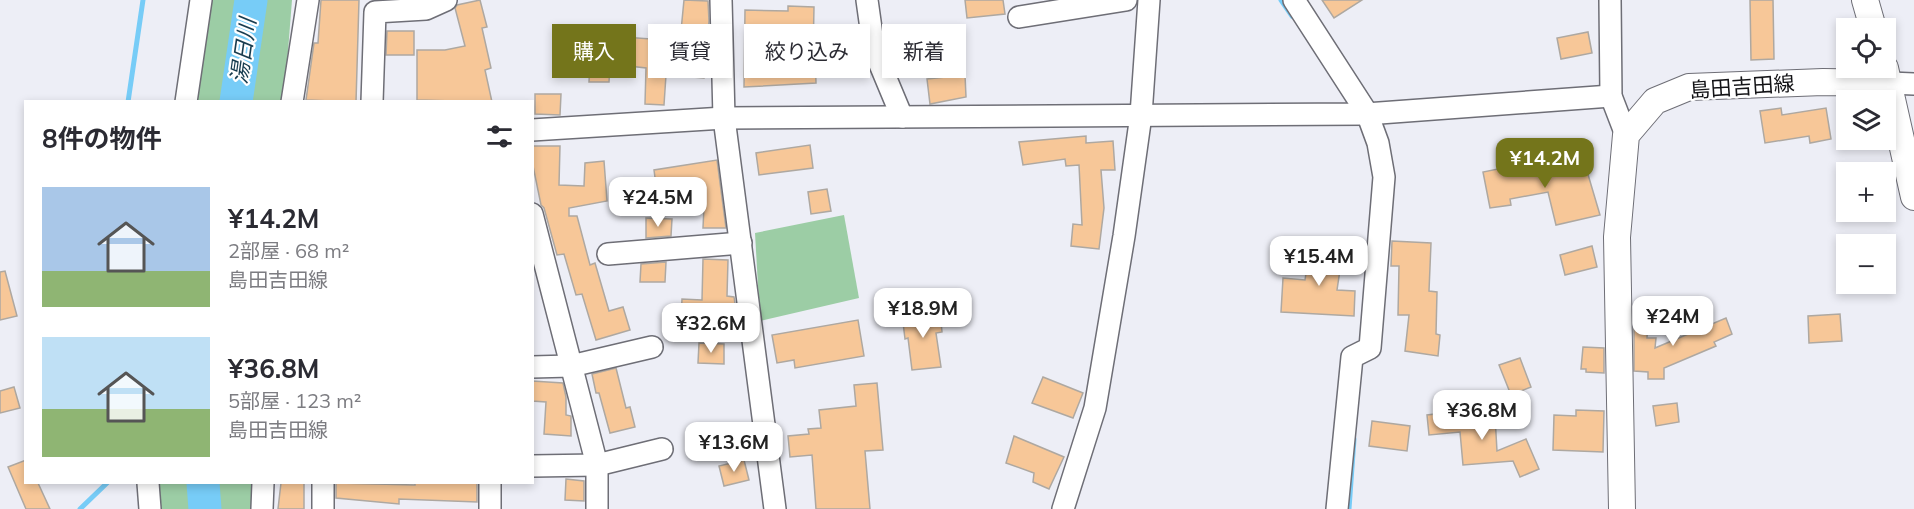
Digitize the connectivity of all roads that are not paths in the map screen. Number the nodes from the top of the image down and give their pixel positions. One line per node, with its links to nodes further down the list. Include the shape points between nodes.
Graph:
1 (201, 0): 15 (street)
2 (308, 0): 16 (street)
3 (446, 0): 17 (street, via 426,9 375,12)
4 (721, 0): 21 (street)
5 (867, 0): 20 (street, via 874,50)
6 (1126, 0): 11 (street)
7 (1149, 0): 19 (street)
8 (1293, 0): 18 (street)
9 (1610, 0): 14 (street)
10 (1865, 0): 12 (main road)
11 (1019, 17)
12 (1871, 18)
13 (1896, 78): 23 (main road, 島田吉田線, via 1689,87 1655,101); 24 (main road); 25 (main road)
14 (1611, 96): 18 (street); 23 (street)
15 (186, 100)
16 (292, 100)
17 (372, 100)
18 (1360, 114): 19 (street); 46 (street, via 1378,143 1384,177)
19 (1141, 115): 20 (street); 45 (street, via 1095,408)
20 (902, 117): 21 (street)
21 (724, 118): 22 (street); 27 (street)
22 (534, 130)
23 (1626, 135): 47 (main road, via 1617,237)
24 (1914, 140)
25 (1914, 197)
26 (534, 222): 30 (street)
27 (741, 243): 28 (street); 44 (street)
28 (608, 254)
29 (652, 347): 30 (street)
30 (571, 366): 31 (street); 33 (street)
31 (534, 367)
32 (662, 449): 33 (street)
33 (597, 465): 34 (street); 43 (street)
34 (534, 466)
35 (148, 484): 39 (street)
36 (264, 484): 40 (street)
37 (323, 484): 41 (street)
38 (490, 484): 42 (street)
39 (150, 509)
40 (262, 509)
41 (323, 509)
42 (490, 509)
43 (597, 509)
44 (775, 509)
45 (1063, 509)
46 (1337, 509)
47 (1622, 509)

